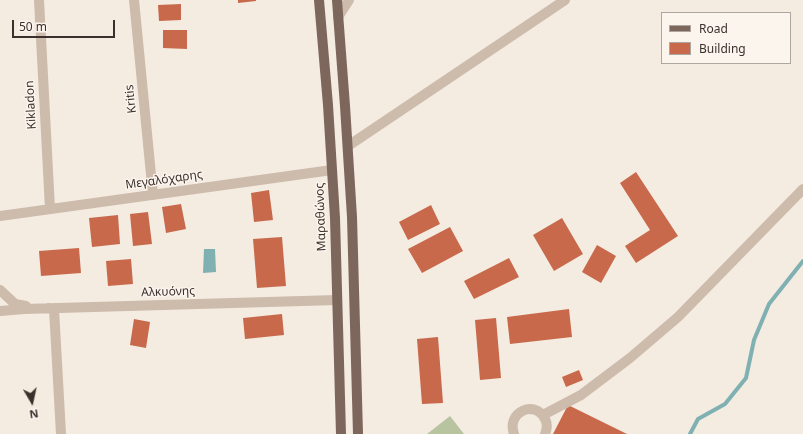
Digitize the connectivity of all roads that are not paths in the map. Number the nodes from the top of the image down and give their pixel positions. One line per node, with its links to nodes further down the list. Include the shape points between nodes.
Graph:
1 (38, 0): 12 (street, Kikladon)
2 (134, 0): 11 (street, Kritis)
3 (319, 0): 9 (main road, Μαραθώνος)
4 (337, 0): 7 (main road)
5 (349, 0): 7 (street)
6 (565, 0): 8 (street)
7 (338, 17): 8 (main road)
8 (348, 146): 21 (main road)
9 (332, 170): 11 (street, Μεγαλόχαρης); 15 (main road, Μαραθώνος)
10 (803, 189): 18 (street, via 678,317 581,395)
11 (153, 195): 12 (street, Μεγαλόχαρης)
12 (50, 209): 13 (street, Μεγαλόχαρης)
13 (1, 217)
14 (0, 290): 16 (street, via 15,304)
15 (337, 300): 16 (street, Αλκυόνης); 20 (main road, Μαραθώνος)
16 (54, 309): 17 (street, Αλκυόνης); 19 (street)
17 (0, 311)
18 (543, 415): 22 (street, via 539,411 528,409 517,414 512,424); 23 (street, via 547,426)
19 (61, 434)
20 (341, 434)
21 (358, 434)
22 (514, 434)
23 (545, 434)

